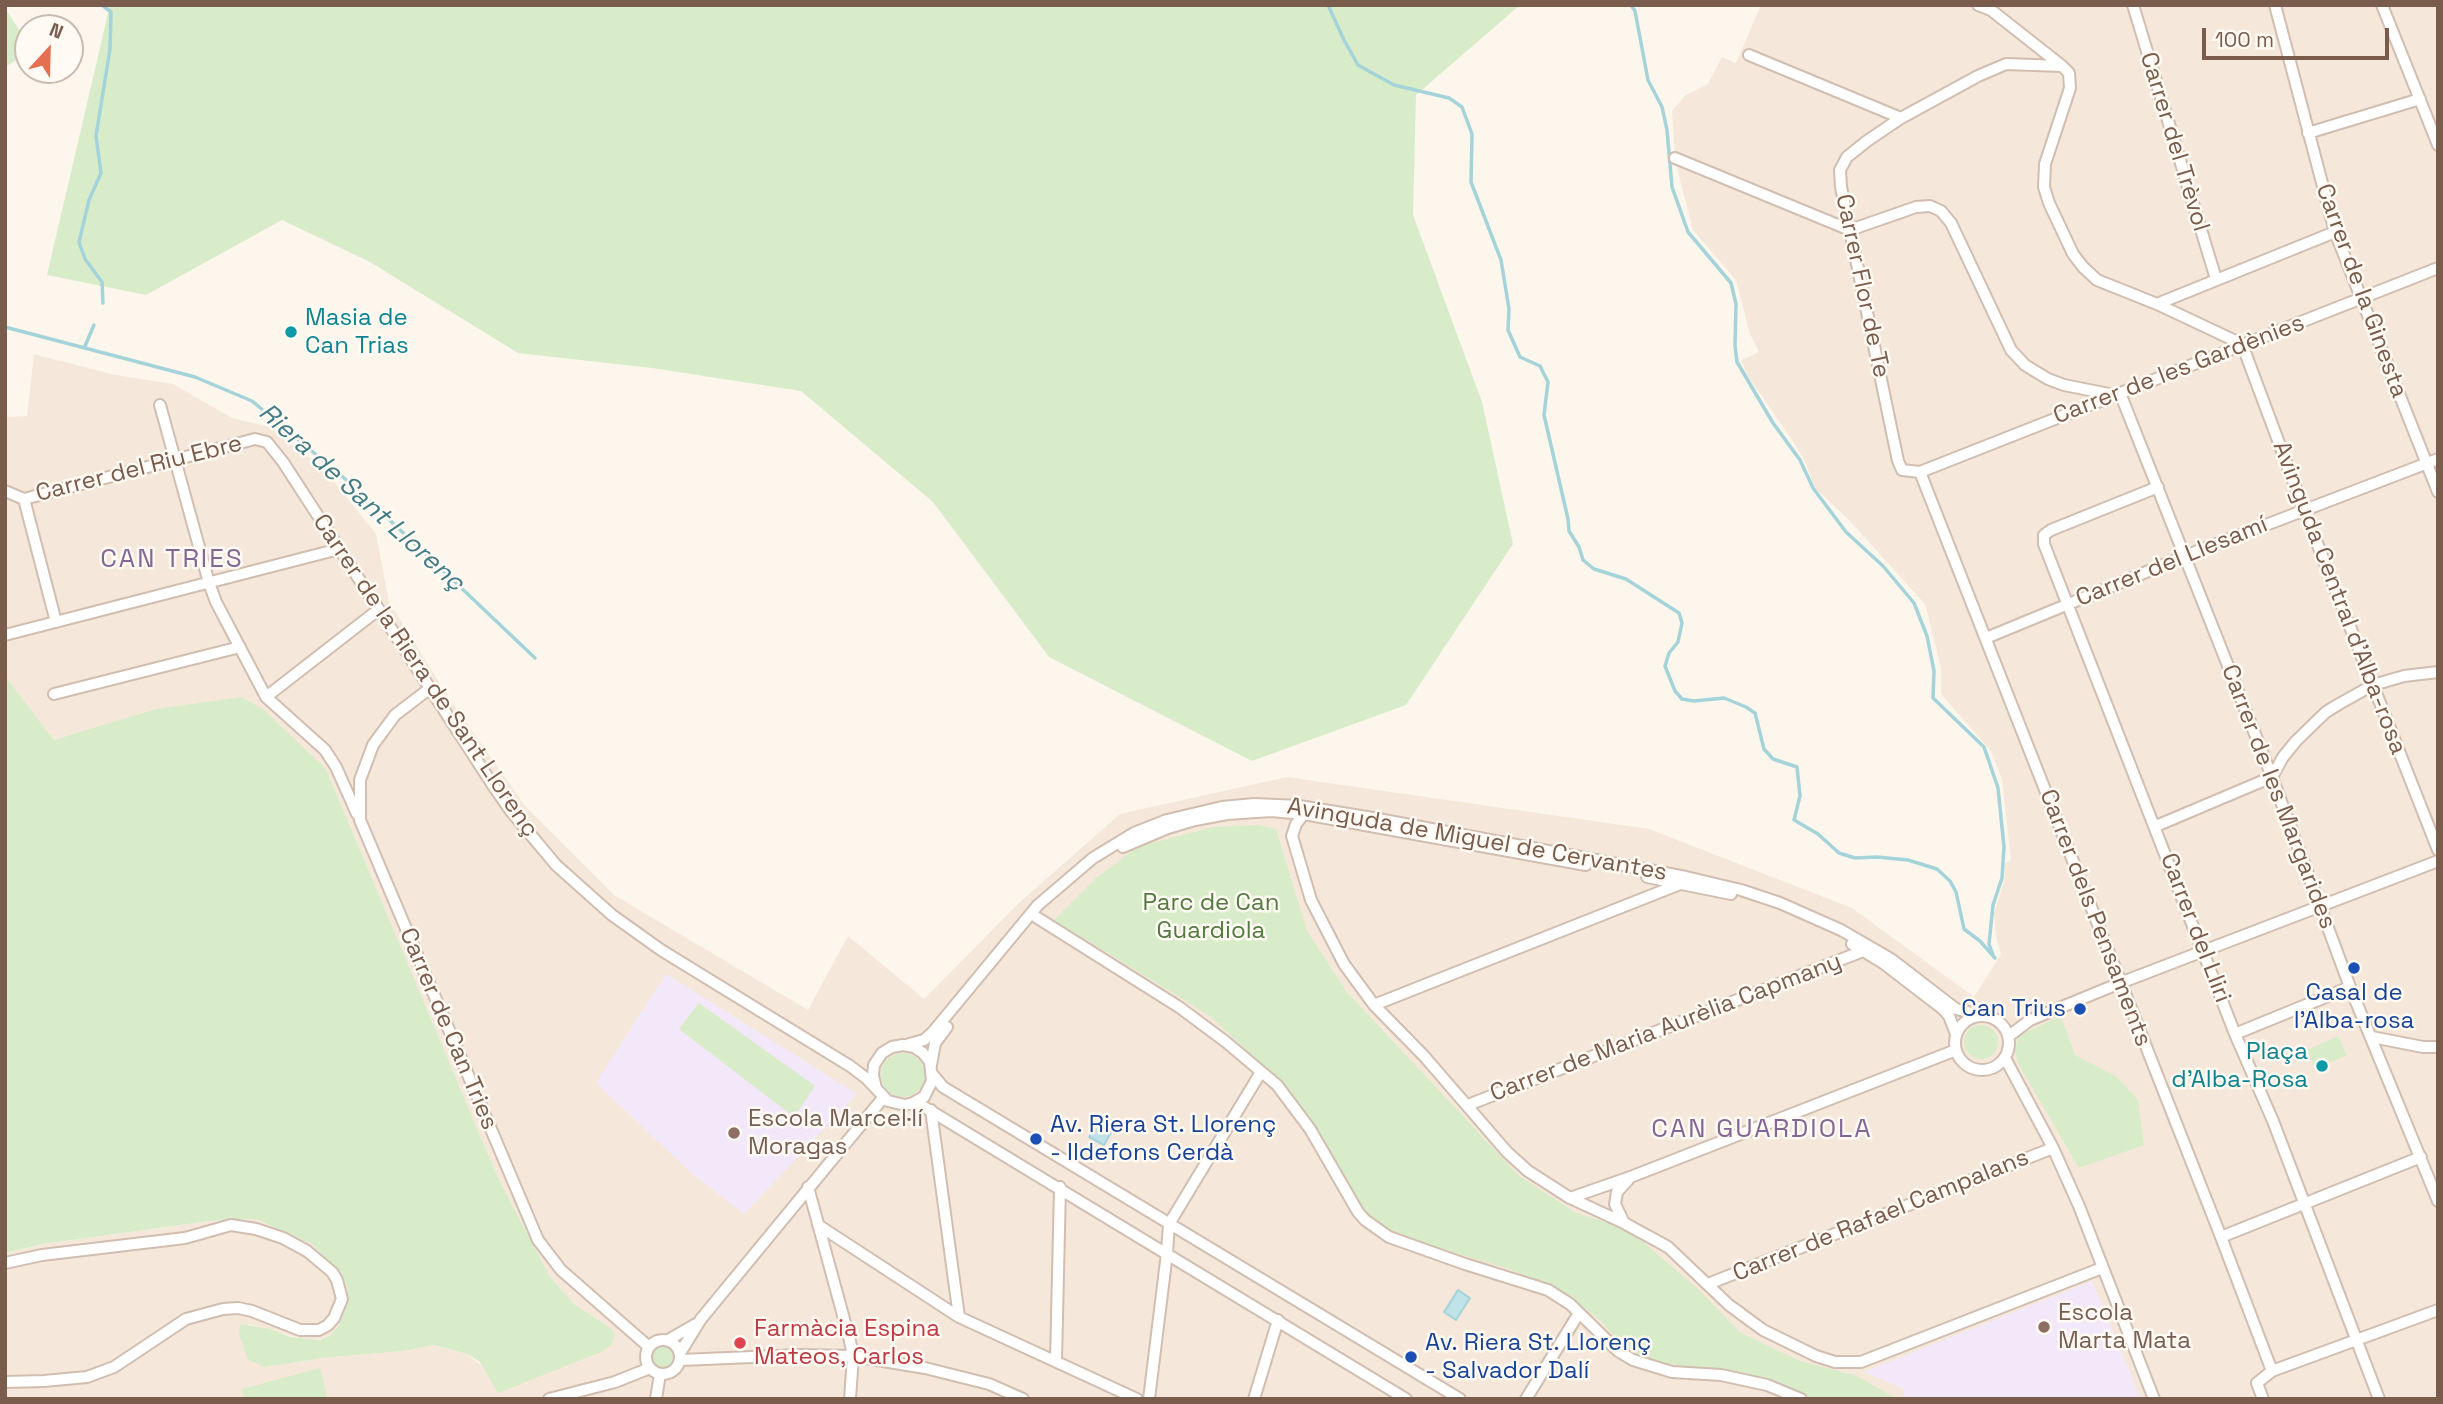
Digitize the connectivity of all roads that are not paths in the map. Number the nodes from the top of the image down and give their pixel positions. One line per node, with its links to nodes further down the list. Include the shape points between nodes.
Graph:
1 (1978, 5): 6 (street, via 1991,10)
2 (2133, 5): 15 (street, Carrer del Trèvol)
3 (2275, 5): 9 (street, Carrer de la Ginesta)
4 (2382, 5): 7 (street)
5 (1749, 55): 8 (street)
6 (2062, 66): 8 (street, Carrer Flor de Te, via 2007,64); 17 (street, via 2069,73 2070,88 2045,164 2049,203 2083,267 2097,280)
7 (2420, 99): 9 (street); 10 (street)
8 (1901, 118): 12 (street, Carrer Flor de Te, via 1847,157 1840,170)
9 (2308, 133): 13 (street, Carrer de la Ginesta)
10 (2438, 145)
11 (1675, 158): 12 (street)
12 (1850, 230): 19 (street, via 1916,207 1941,211 1951,223 2011,350 2025,365 2064,385); 25 (street, Carrer Flor de Te, via 1898,461 1902,470)
13 (2335, 232): 15 (street); 16 (street, Carrer de la Ginesta)
14 (2438, 268): 16 (street, Carrer de les Gardènies)
15 (2216, 279): 17 (street)
16 (2360, 298): 18 (street, Carrer de les Gardènies); 24 (street, Carrer de la Ginesta)
17 (2157, 304): 18 (street)
18 (2242, 344): 19 (street, Carrer de les Gardènies); 30 (street, Avinguda Central d'Alba-rosa)
19 (2117, 394): 25 (street, Carrer de les Gardènies); 26 (street, Carrer de les Margarides)
20 (160, 405): 22 (street)
21 (255, 439): 22 (street, Carrer del Riu Ebre); 31 (street, Carrer de la Riera de Sant Llorenç, via 273,449)
22 (175, 459): 29 (street, Carrer del Riu Ebre); 33 (street)
23 (2438, 459): 24 (street, Carrer del Llesamí)
24 (2426, 464): 28 (street, Carrer de la Ginesta); 30 (street, Carrer del Llesamí)
25 (1920, 472): 38 (street, Carrer dels Pensaments)
26 (2158, 487): 32 (street, Carrer de les Margarides); 34 (street, Carrer del Lliri, via 2045,535 2044,544)
27 (5, 491): 29 (street)
28 (2438, 492)
29 (24, 499): 36 (street)
30 (2304, 510): 32 (street, Carrer del Llesamí); 41 (street, Avinguda Central d'Alba-rosa)
31 (339, 549): 33 (street); 35 (street, Carrer de la Riera de Sant Llorenç)
32 (2185, 556): 34 (street, Carrer del Llesamí); 45 (street, Carrer de les Margarides)
33 (209, 583): 36 (street); 39 (street)
34 (2068, 603): 38 (street, Carrer del Llesamí); 48 (street, Carrer del Lliri)
35 (378, 610): 42 (street, Carrer de la Riera de Sant Llorenç); 44 (street)
36 (56, 622): 37 (street)
37 (5, 635)
38 (1986, 638): 56 (street, Carrer dels Pensaments)
39 (240, 647): 43 (street); 44 (street)
40 (2438, 672): 41 (street)
41 (2374, 685): 45 (street, via 2326,712 2296,741); 49 (street, Avinguda Central d'Alba-rosa)
42 (429, 689): 47 (street, Carrer de Can Tries, via 395,715 373,745 360,780); 69 (street, Carrer de la Riera de Sant Llorenç, via 510,810 590,897 662,950)
43 (54, 694)
44 (266, 697): 47 (street, via 325,750)
45 (2272, 777): 48 (street); 52 (street, Carrer de les Margarides)
46 (1304, 814): 51 (street, Avinguda de Miguel de Cervantes); 53 (street, Avinguda de Miguel de Cervantes, via 1227,814 1167,828 1108,856); 58 (street, via 1292,836 1311,900 1344,964)
47 (360, 820): 100 (street, Carrer de Can Tries, via 538,1240 562,1270)
48 (2156, 826): 55 (street, Carrer del Lliri)
49 (2438, 850)
50 (2438, 861): 52 (street)
51 (1680, 884): 54 (street, Avinguda de Miguel de Cervantes, via 1775,908 1818,925); 58 (street)
52 (2321, 906): 55 (street); 57 (street, Carrer de les Margarides)
53 (1036, 917): 70 (street, Avinguda de Miguel de Cervantes, via 939,1037); 71 (street, via 1179,1007)
54 (1863, 951): 60 (street, Avinguda de Miguel de Cervantes, via 1943,1009); 75 (street, Carrer de Maria Aurèlia Capmany)
55 (2203, 951): 56 (street); 61 (street, Carrer del Lliri)
56 (2120, 983): 62 (street, via 2031,1020); 88 (street, Carrer dels Pensaments)
57 (2350, 987): 61 (street); 63 (street, Carrer de les Margarides)
58 (1374, 1005): 75 (street)
59 (1980, 1015): 60 (street, via 1963,1023); 62 (street, via 1997,1019); 64 (street, Avinguda de Miguel de Cervantes, via 1956,1009 1855,937 1741,890 1373,818 1254,804 1167,820 1134,833 1093,858 1038,905 933,1032)
60 (1956, 1034): 66 (street)
61 (2235, 1034): 84 (street, Carrer del Lliri)
62 (2008, 1035): 67 (street)
63 (2372, 1037): 65 (street); 78 (street, Carrer de les Margarides)
64 (906, 1045): 68 (street, via 887,1049); 70 (street, via 921,1051)
65 (2438, 1046)
66 (1956, 1050): 67 (street, via 1973,1069 1991,1068); 79 (street)
67 (2005, 1058): 77 (street)
68 (875, 1062): 69 (street, via 864,1068); 72 (street)
69 (850, 1066): 72 (street, Carrer de la Riera de Sant Llorenç)
70 (932, 1070): 74 (street, via 929,1090); 86 (street, via 943,1087)
71 (1261, 1072): 86 (street); 94 (street, via 1305,1121 1365,1220 1389,1237 1422,1250 1548,1290)
72 (876, 1088): 73 (street, Carrer de la Riera de Sant Llorenç)
73 (883, 1098): 74 (street, via 896,1104); 80 (street)
74 (916, 1102): 76 (street)
75 (1468, 1105): 82 (street, via 1507,1152)
76 (931, 1110): 81 (street); 95 (street)
77 (2053, 1148): 91 (street); 92 (street, Carrer de Rafael Campalans)
78 (2421, 1157): 83 (street, Carrer de les Margarides); 84 (street)
79 (1633, 1176): 82 (street); 85 (street, via 1616,1198)
80 (808, 1187): 87 (street); 97 (street)
81 (1060, 1187): 89 (street); 103 (street)
82 (1570, 1198): 85 (street)
83 (2438, 1201)
84 (2304, 1203): 88 (street); 99 (street, Carrer del Lliri)
85 (1624, 1223): 92 (street, via 1668,1247)
86 (1169, 1224): 89 (street); 116 (street)
87 (818, 1225): 95 (street); 102 (street)
88 (2221, 1237): 105 (street, Carrer dels Pensaments)
89 (1167, 1253): 96 (street); 113 (street)
90 (5, 1263): 106 (street, via 185,1238 231,1225 256,1228 307,1251 332,1272 342,1299 334,1318 319,1330 300,1330 252,1311 223,1308 186,1320 114,1367 87,1377)
91 (2102, 1268): 92 (street, via 1851,1363 1816,1356 1763,1330); 119 (street)
92 (1708, 1284)
93 (2438, 1310): 99 (street)
94 (1579, 1313): 117 (street); 118 (street, via 1618,1351 1642,1364 1767,1385)
95 (959, 1317): 103 (street)
96 (1278, 1320): 107 (street); 114 (street)
97 (698, 1323): 98 (street); 101 (street)
98 (668, 1340): 100 (street); 101 (street)
99 (2357, 1342): 105 (street); 121 (street, Carrer del Lliri)
100 (649, 1347): 104 (street, via 646,1359)
101 (680, 1356): 102 (street); 104 (street, via 669,1374)
102 (853, 1356): 110 (street); 111 (street, via 989,1384)
103 (1056, 1361): 112 (street)
104 (655, 1371): 108 (street); 109 (street)
105 (2272, 1371): 120 (street, via 2257,1383)
106 (5, 1382)
107 (1387, 1394): 115 (street)
108 (550, 1399)
109 (656, 1399)
110 (850, 1399)
111 (1023, 1399)
112 (1137, 1399)
113 (1149, 1399)
114 (1254, 1399)
115 (1406, 1399)
116 (1460, 1399)
117 (1526, 1399)
118 (1801, 1399)
119 (2154, 1399)
120 (2263, 1399)
121 (2379, 1399)

